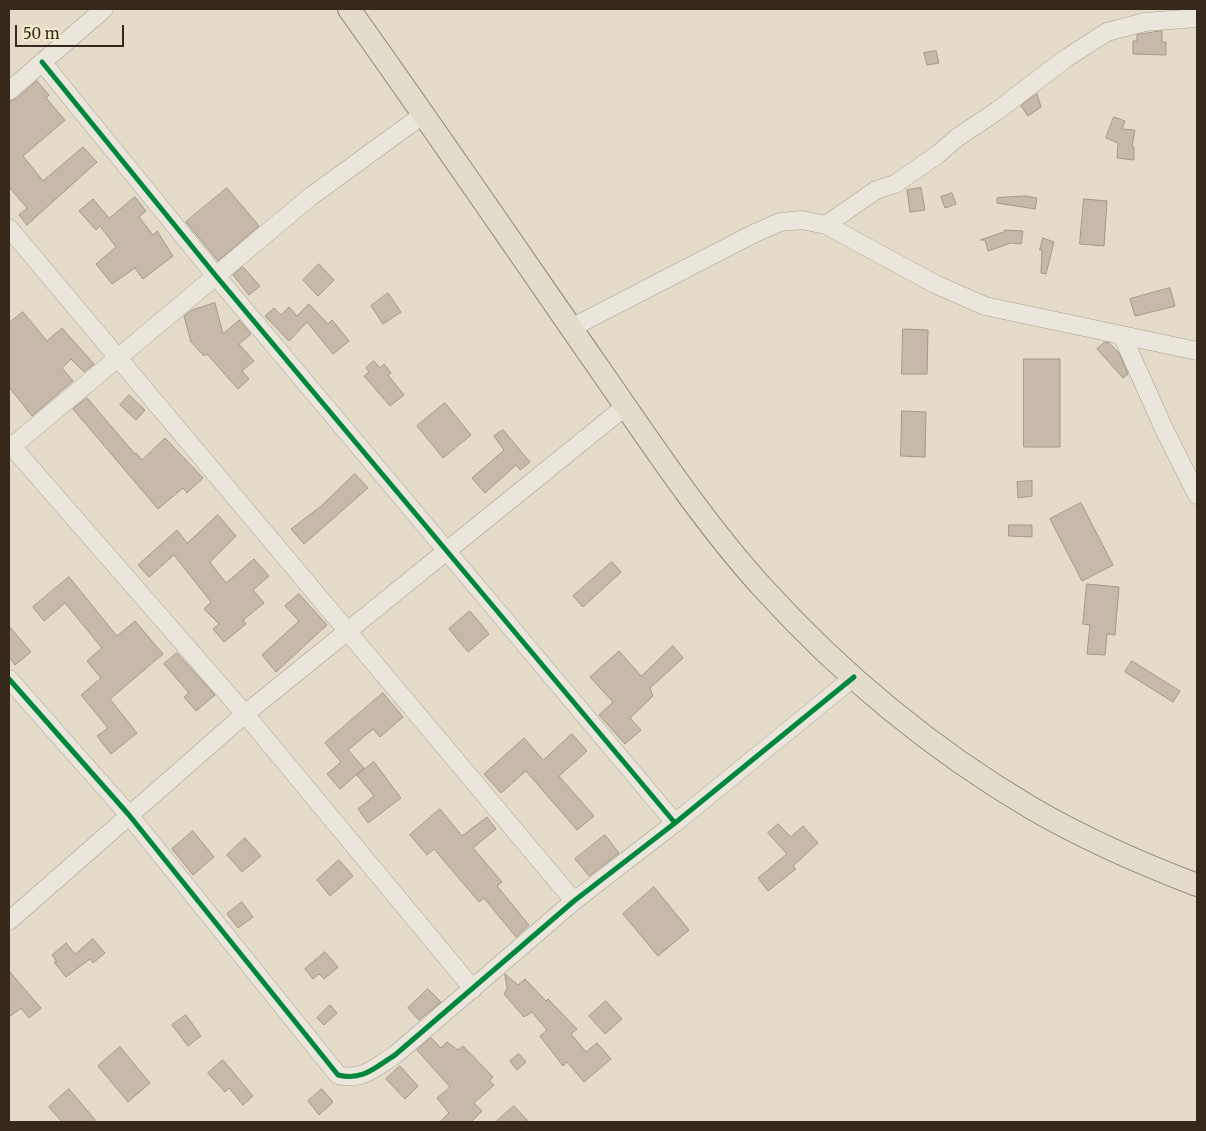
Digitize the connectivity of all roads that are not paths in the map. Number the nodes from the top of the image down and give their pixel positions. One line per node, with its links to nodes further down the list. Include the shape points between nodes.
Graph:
1 (104, 9): 4 (street)
2 (349, 9): 6 (main road)
3 (1197, 18): 7 (street, via 1145,22 1107,32 902,179 876,190)
4 (42, 62): 5 (street); 9 (street)
5 (9, 91)
6 (424, 114): 9 (street, via 310,196); 10 (main road)
7 (826, 225): 10 (street, via 802,220 780,222); 11 (street, via 935,284 985,306)
8 (9, 228): 13 (street)
9 (216, 276): 13 (street); 17 (street)
10 (571, 328): 14 (main road)
11 (1122, 335): 12 (street); 16 (street)
12 (1197, 351)
13 (119, 359): 15 (street); 18 (street)
14 (626, 406): 17 (street); 19 (main road, via 735,555 793,620)
15 (10, 446): 21 (street)
16 (1197, 495)
17 (447, 549): 18 (street); 23 (street)
18 (348, 632): 21 (street); 25 (street)
19 (854, 677): 23 (street); 24 (main road, via 915,729 1034,810 1105,846)
20 (9, 679): 22 (street)
21 (245, 714): 22 (street); 27 (street)
22 (129, 815): 26 (street); 27 (street, via 338,1075 352,1078 380,1065)
23 (675, 823): 25 (street)
24 (1197, 885)
25 (574, 901): 27 (street)
26 (9, 921)
27 (473, 989)

